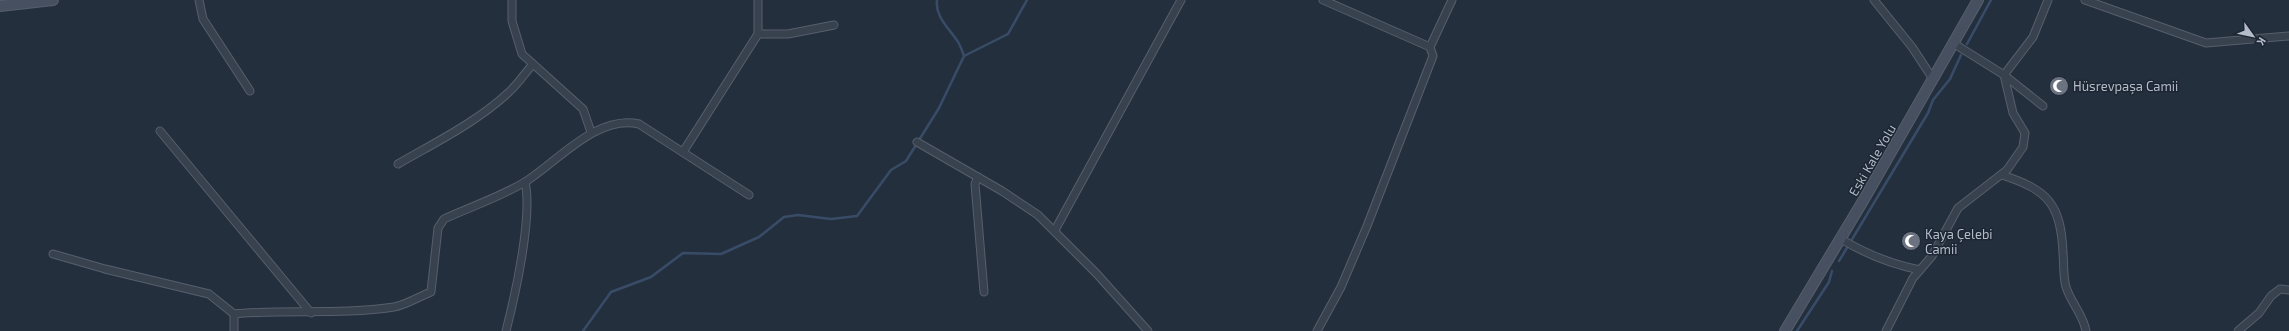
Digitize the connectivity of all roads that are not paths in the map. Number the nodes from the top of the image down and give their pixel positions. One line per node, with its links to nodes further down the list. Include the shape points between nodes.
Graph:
1 (53, 0): 12 (street)
2 (199, 0): 21 (street, via 203,20)
3 (512, 0): 18 (street, via 512,21 522,54)
4 (758, 0): 14 (street)
5 (1181, 0): 32 (street)
6 (1323, 0): 17 (street)
7 (1452, 0): 17 (street)
8 (1874, 0): 20 (street, via 1912,47)
9 (1978, 0): 16 (street, Eski Kale Yolu)
10 (2048, 0): 19 (street, via 2033,36)
11 (2085, 0): 15 (street, via 2206,43)
12 (0, 6)
13 (834, 24): 14 (street, via 788,34)
14 (758, 34): 26 (street)
15 (2289, 36)
16 (1954, 43): 19 (street); 20 (street, Eski Kale Yolu)
17 (1430, 47): 43 (street, via 1433,56 1368,226)
18 (533, 64): 24 (street, via 584,109); 27 (street, via 496,104 458,130)
19 (2004, 75): 22 (street); 28 (street, via 2013,113 2025,133 2023,146)
20 (1933, 79): 33 (street, Eski Kale Yolu)
21 (250, 91)
22 (2043, 106)
23 (160, 131): 38 (street)
24 (591, 132): 26 (street, via 630,122 639,124); 30 (street)
25 (917, 142): 29 (street)
26 (683, 152): 31 (street)
27 (398, 164)
28 (2002, 175): 35 (street, via 1958,208 1932,256); 46 (street, via 2022,181 2040,192 2054,207 2062,232 2065,286 2084,320)
29 (978, 178): 32 (street, via 1022,203); 37 (street, via 975,184)
30 (525, 182): 38 (street, via 444,219 438,228 431,292 396,307); 41 (street, via 528,196 525,227)
31 (749, 195)
32 (1055, 230): 42 (street)
33 (1843, 240): 35 (street, via 1894,265); 44 (street, Eski Kale Yolu)
34 (53, 254): 39 (street, via 209,294)
35 (1920, 270): 45 (street, via 1913,278)
36 (2289, 290): 47 (street, via 2280,290 2271,296 2259,313)
37 (984, 292)
38 (311, 313): 39 (street, via 270,310)
39 (234, 314): 40 (street)
40 (234, 331)
41 (506, 331)
42 (1148, 331)
43 (1317, 331)
44 (1785, 331)
45 (1886, 331)
46 (2086, 331)
47 (2238, 331)

